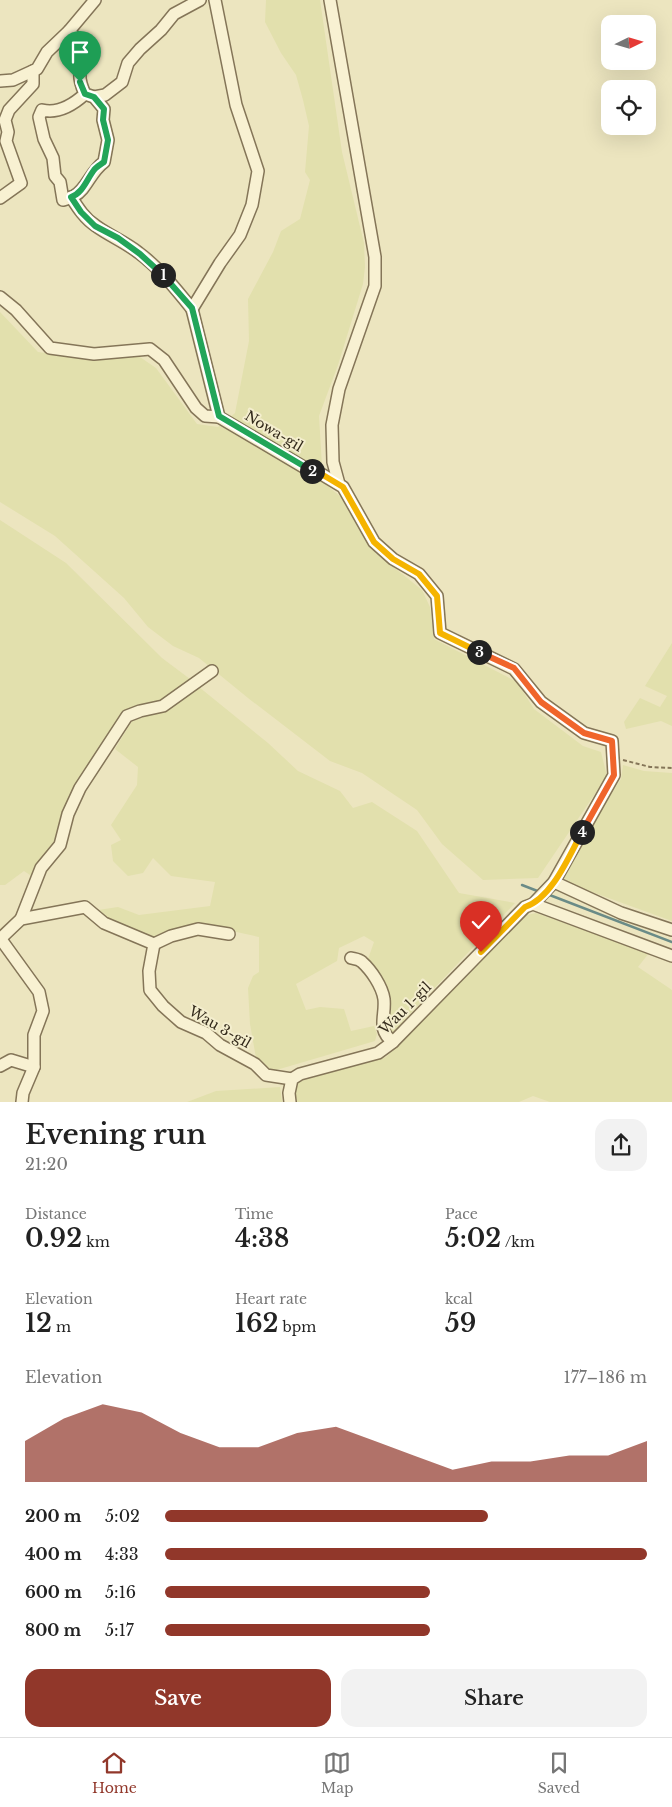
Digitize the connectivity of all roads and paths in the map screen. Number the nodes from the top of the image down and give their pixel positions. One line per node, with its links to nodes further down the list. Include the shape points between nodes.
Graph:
1 (95, 0): 5 (street)
2 (200, 0): 8 (street, via 174,14 140,48 128,63 122,82 106,95)
3 (215, 0): 12 (street, via 236,105 258,171 252,205 240,235)
4 (330, 0): 14 (street, via 374,257 375,286 339,389 332,425 333,462)
5 (69, 31): 6 (street); 8 (street, via 86,54 80,82)
6 (33, 71): 7 (street, via 13,80); 10 (street, via 33,84 9,110 5,120 6,141 21,183)
7 (0, 81)
8 (90, 95): 9 (street, via 104,109 108,140 104,162); 9 (street, via 50,112 42,110 40,117 55,176 60,182 62,200)
9 (71, 197): 12 (street, via 95,226 140,254)
10 (0, 198)
11 (0, 297): 13 (street, Nowa-gil, via 50,348 58,351 94,354 150,349 164,360 196,408 205,416)
12 (192, 308): 13 (street)
13 (219, 416): 14 (street, Nowa-gil, via 312,472)
14 (339, 484): 16 (street, via 374,542 393,559 419,574 437,596 440,633 514,668 541,702 584,733 612,741)
15 (212, 671): 20 (street, via 163,706 127,716 80,788 68,814 60,845 42,868)
16 (612, 757): 17 (path, via 650,767); 18 (street, Wau 1-gil, via 614,775)
17 (672, 768)
18 (553, 883): 19 (street, Wau 1-gil); 21 (street, via 621,913)
19 (536, 901): 25 (street); 27 (street, Wau 1-gil, via 525,907)
20 (21, 919): 23 (street); 24 (street, via 84,907 104,923)
21 (672, 930)
22 (228, 934): 24 (street, via 198,929)
23 (0, 939): 29 (street, via 38,992 43,1011 34,1035)
24 (154, 944): 30 (street, Wau 3-gil, via 149,971 150,990 163,1006 181,1022 206,1033 220,1045 255,1064 266,1075)
25 (672, 956)
26 (351, 958): 27 (street, via 361,960 376,979 384,998 383,1029)
27 (393, 1042): 30 (street, Wau 1-gil, via 378,1053)
28 (0, 1066): 29 (street, via 11,1060)
29 (34, 1066): 31 (street)
30 (292, 1079): 32 (street)
31 (22, 1102)
32 (290, 1102)

